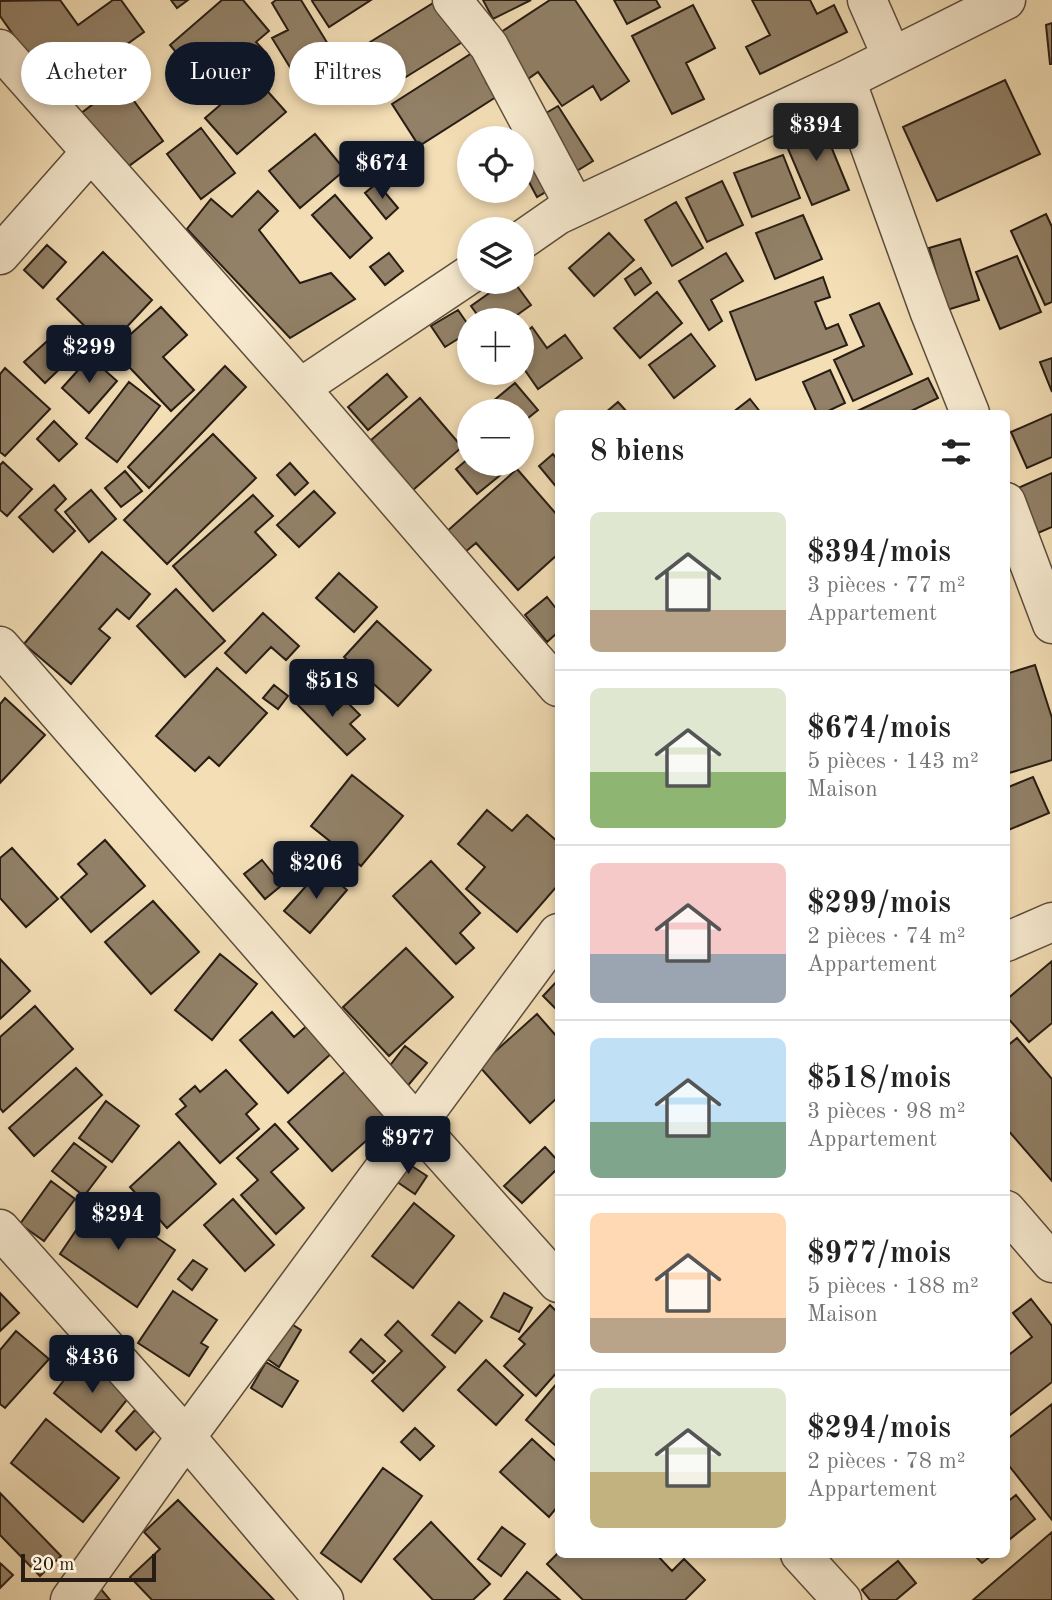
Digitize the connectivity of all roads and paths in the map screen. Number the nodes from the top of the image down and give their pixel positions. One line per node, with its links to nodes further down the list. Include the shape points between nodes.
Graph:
1 (452, 0): 8 (street, via 489,46)
2 (867, 0): 5 (street)
3 (1006, 0): 5 (street)
4 (0, 50): 7 (street)
5 (892, 57): 6 (street)
6 (846, 80): 8 (street); 13 (street)
7 (90, 153): 10 (street); 12 (street)
8 (575, 207): 9 (street)
9 (534, 232)
10 (0, 255)
11 (457, 283): 12 (street)
12 (300, 388): 18 (street)
13 (969, 410)
14 (1010, 523): 15 (street)
15 (1018, 564): 16 (street)
16 (1052, 624)
17 (0, 646): 22 (street)
18 (555, 684)
19 (1052, 922): 21 (street)
20 (555, 937): 22 (street)
21 (1010, 940)
22 (416, 1125): 26 (street); 27 (street)
23 (1010, 1215): 25 (street)
24 (0, 1228): 27 (street)
25 (1052, 1263)
26 (555, 1280)
27 (186, 1437): 29 (street); 30 (street)
28 (804, 1558): 31 (street)
29 (70, 1600)
30 (324, 1600)
31 (842, 1600)

